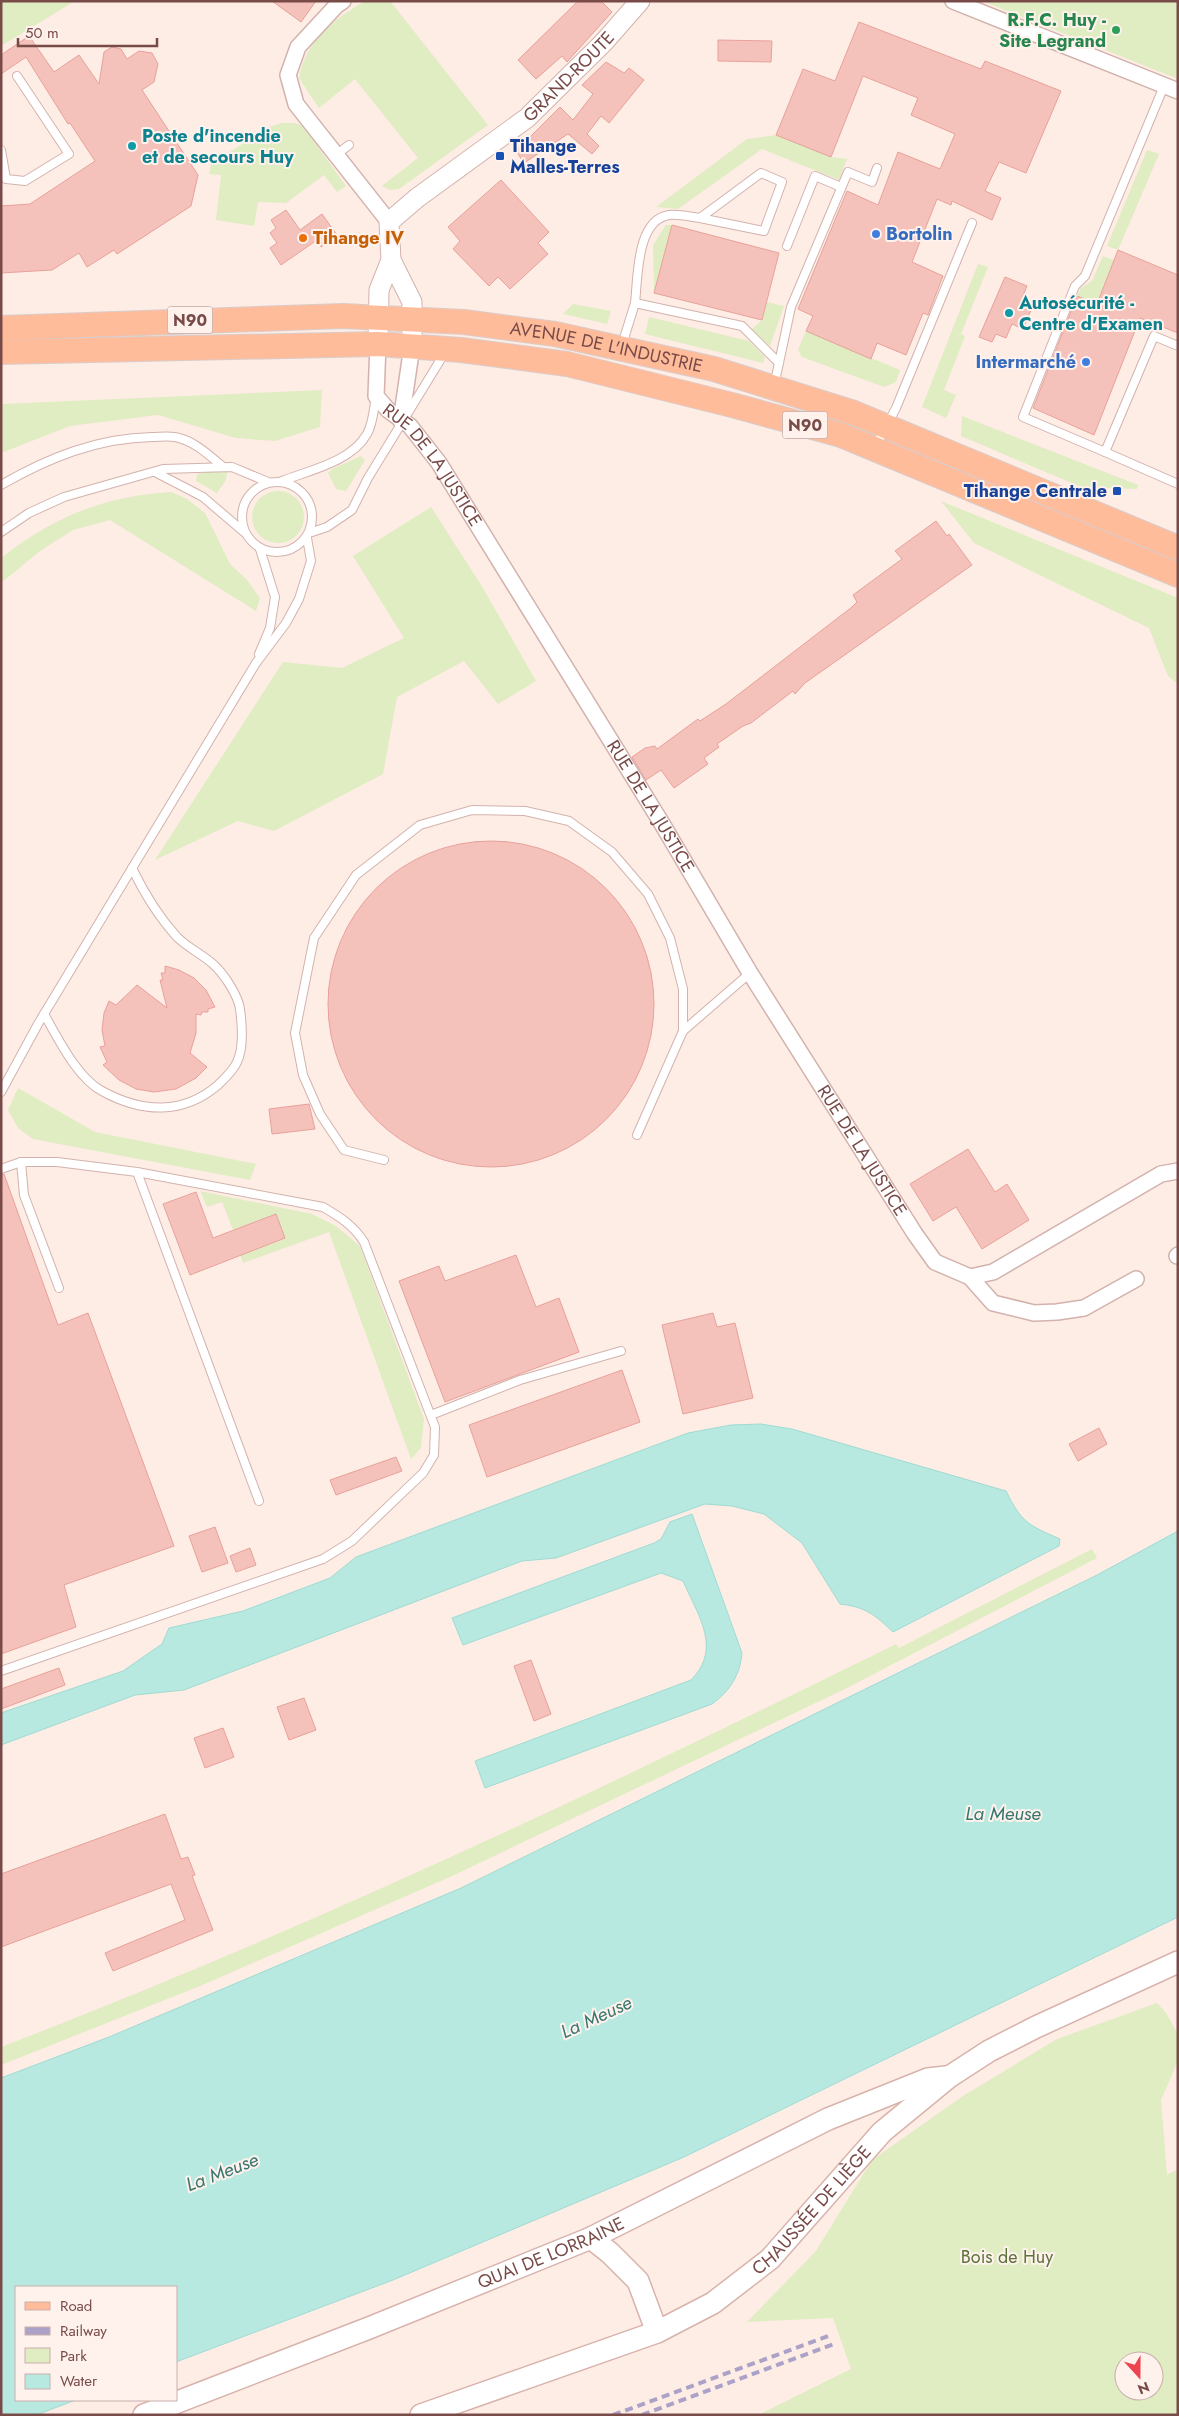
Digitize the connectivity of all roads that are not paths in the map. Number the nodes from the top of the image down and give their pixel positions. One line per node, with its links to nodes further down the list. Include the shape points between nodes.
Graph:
1 (343, 1): 10 (street, via 298,47 288,75 296,104 343,150)
2 (640, 1): 10 (street, GRAND-ROUTE, via 604,42 527,118)
3 (953, 1): 5 (street)
4 (17, 76): 6 (lane, via 69,154 25,181 6,179)
5 (1171, 88): 30 (lane, via 1085,276 1075,286 1023,417)
6 (1, 150)
7 (877, 168): 8 (lane, via 872,182 848,172)
8 (842, 187): 12 (lane, via 815,176); 24 (lane, via 791,307)
9 (700, 218): 9 (lane, via 762,173 782,182 764,230); 14 (lane, via 669,215 652,226 643,239)
10 (389, 222): 13 (street)
11 (972, 223): 28 (lane)
12 (787, 246)
13 (391, 260): 15 (street, via 379,290); 16 (street, via 408,292)
14 (635, 303): 22 (lane); 24 (lane, via 742,326)
15 (378, 308): 16 (main road, AVENUE DE L'INDUSTRIE / N90); 17 (main road, AVENUE DE L'INDUSTRIE / N90, via 265,317); 18 (street, RUE DE LA JUSTICE)
16 (413, 319): 19 (street); 22 (main road, AVENUE DE L'INDUSTRIE / N90, via 555,334)
17 (1, 328)
18 (378, 344): 19 (main road, AVENUE DE L'INDUSTRIE / N90); 23 (main road, AVENUE DE L'INDUSTRIE / N90); 26 (street, RUE DE LA JUSTICE)
19 (412, 346): 21 (main road, AVENUE DE L'INDUSTRIE / N90); 27 (street)
20 (1178, 346): 30 (lane, via 1154,336)
21 (447, 348): 27 (lane); 29 (main road, AVENUE DE L'INDUSTRIE / N90, via 567,364 841,435)
22 (621, 349): 25 (main road, AVENUE DE L'INDUSTRIE / N90, via 714,369)
23 (1, 352)
24 (779, 363): 25 (lane)
25 (774, 388): 28 (main road, AVENUE DE L'INDUSTRIE / N90)
26 (376, 396): 27 (street, RUE DE LA JUSTICE); 33 (lane, via 367,434 353,450)
27 (401, 421): 39 (lane, via 352,510); 45 (street, RUE DE LA JUSTICE, via 410,426 439,463 661,822)
28 (886, 426): 29 (lane); 40 (main road, AVENUE DE L'INDUSTRIE / N90)
29 (874, 449): 42 (main road, AVENUE DE L'INDUSTRIE / N90)
30 (1104, 452): 35 (lane)
31 (223, 467): 32 (lane); 34 (lane, via 247,472); 36 (lane, via 202,449 176,437 130,437 84,446)
32 (155, 472): 37 (lane, via 64,496 29,513); 38 (lane, via 203,496)
33 (281, 481): 34 (lane); 39 (lane, via 289,483 308,498 314,518)
34 (268, 482): 38 (lane, via 250,493 241,516)
35 (1178, 484)
36 (1, 485)
37 (1, 532)
38 (244, 532): 41 (lane)
39 (308, 536): 41 (lane, via 300,545 281,553); 43 (lane, via 311,562 299,599 286,623)
40 (1178, 548)
41 (260, 549): 43 (lane, via 275,597 270,628)
42 (1178, 575)
43 (256, 663): 44 (lane)
44 (132, 868): 46 (lane); 46 (lane, via 147,898 178,938 213,964 230,986 240,1007 242,1036 238,1062 202,1098 175,1107 150,1108 101,1091 85,1078)
45 (750, 974): 47 (lane); 55 (street, RUE DE LA JUSTICE, via 935,1262)
46 (44, 1014): 48 (lane)
47 (683, 1031): 49 (lane); 50 (lane, via 683,989 670,938 648,894 612,852 569,821 525,811 472,810 420,826 356,875 314,938 295,1033 303,1075 320,1114 344,1150)
48 (1, 1092)
49 (637, 1135)
50 (384, 1160)
51 (21, 1162): 52 (lane); 54 (lane, via 57,1162); 57 (lane, via 24,1195)
52 (1, 1169)
53 (1178, 1171): 55 (street, via 1161,1174 993,1272)
54 (137, 1172): 59 (lane, via 323,1207 355,1228 364,1242); 60 (lane)
55 (970, 1277): 56 (street, RUE DE LA JUSTICE, via 993,1302 1034,1313 1084,1308)
56 (1136, 1278)
57 (59, 1288)
58 (621, 1351): 59 (lane, via 520,1380)
59 (431, 1415): 61 (lane, via 435,1427 434,1455 423,1473 352,1540 323,1559)
60 (260, 1501)
61 (1, 1672)
62 (1178, 1962): 63 (main road, CHAUSSÉE DE LIÈGE, via 1036,2027 989,2051)
63 (949, 2077): 64 (main road, QUAI DE LORRAINE, via 928,2079 828,2119); 65 (main road, CHAUSSÉE DE LIÈGE, via 882,2132 770,2259 713,2304)
64 (592, 2238): 65 (main road, via 638,2281); 66 (main road, QUAI DE LORRAINE)
65 (657, 2332): 67 (main road, CHAUSSÉE DE LIÈGE)
66 (144, 2415)
67 (422, 2415)

